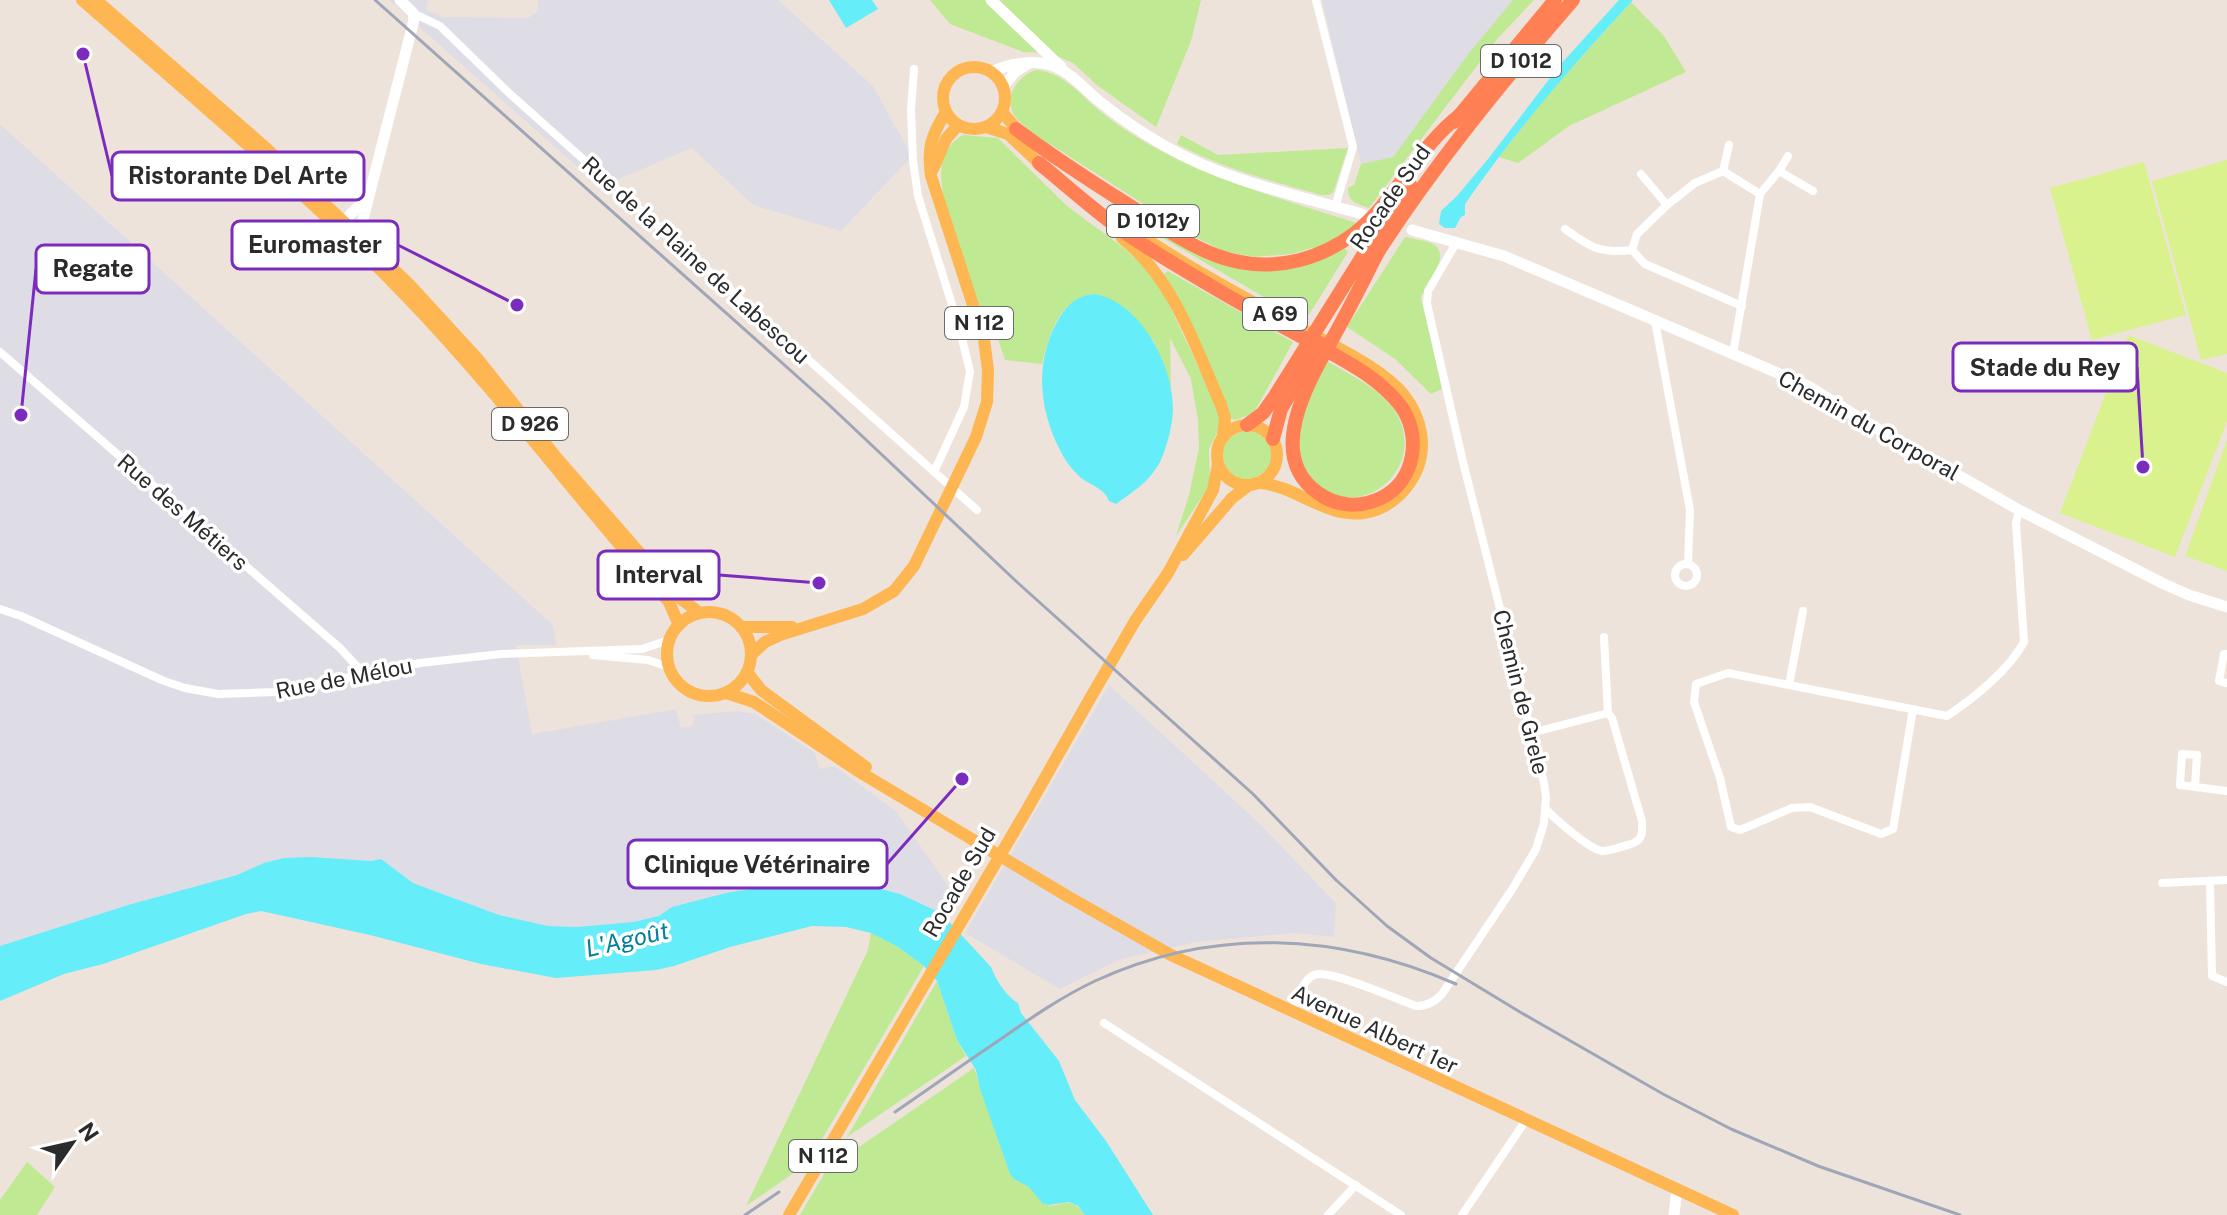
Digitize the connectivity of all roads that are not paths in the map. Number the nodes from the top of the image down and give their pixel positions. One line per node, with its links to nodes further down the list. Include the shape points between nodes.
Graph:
1 (82, 0): 60 (main road, D 926, via 217,116 408,298 669,602)
2 (96, 0): 32 (main road, D 926)
3 (991, 0): 11 (street)
4 (1316, 0): 30 (street, via 1353,147)
5 (1555, 0): 15 (highway, Rocade Sud / D 1012)
6 (1573, 0): 39 (highway, Rocade Sud / D 1012, via 1470,123)
7 (409, 5): 27 (street, via 411,32); 50 (street, Rue de la Plaine de Labescou, via 440,26)
8 (1031, 62): 10 (street, via 1010,63); 11 (street); 12 (street)
9 (914, 69): 50 (street, via 911,110 918,196 970,371 964,407)
10 (991, 72): 12 (main road); 13 (main road, via 972,67 953,75 943,95)
11 (1067, 73): 30 (street, via 1169,148 1218,171)
12 (1003, 87): 14 (main road)
13 (946, 112): 16 (main road); 25 (main road, N 112, via 928,155)
14 (1002, 112): 17 (main road); 18 (main road)
15 (1460, 115): 18 (highway, D 1012y, via 1355,233 1307,258 1258,266 1191,245); 39 (highway, Rocade Sud / D 1012, via 1372,241)
16 (958, 125): 17 (main road); 25 (main road, via 936,157)
17 (986, 127): 21 (main road, via 1008,134)
18 (1016, 129): 51 (main road, A 69, via 1124,224 1351,356 1394,385 1413,408 1423,455 1408,487 1378,510 1332,511 1282,487)
19 (1729, 145): 22 (street)
20 (1788, 156): 23 (street)
21 (1039, 163): 45 (highway, A 69, via 1134,239 1355,366 1388,391 1408,418 1414,449 1406,474 1386,496 1341,504 1327,500 1304,480 1292,437); 47 (main road, via 1158,274 1221,405)
22 (1723, 171): 28 (street); 29 (street, via 1695,183)
23 (1779, 171): 26 (street); 28 (street)
24 (1641, 174): 29 (street)
25 (931, 176): 62 (main road, N 112, via 984,339 987,402 929,537 894,591 863,609)
26 (1813, 191)
27 (370, 194): 32 (street); 35 (street)
28 (1760, 194): 38 (street)
29 (1667, 205): 37 (street, via 1637,234)
30 (1335, 207): 31 (street)
31 (1362, 214)
32 (344, 221): 35 (main road, D 926)
33 (1565, 229): 37 (street, via 1609,253)
34 (1412, 230): 36 (street, Chemin du Corporal)
35 (359, 235): 59 (main road, D 926, via 477,358 645,559)
36 (1456, 243): 40 (street, Chemin du Corporal, via 1504,256); 76 (street, Chemin de Grele, via 1428,291 1427,304)
37 (1632, 250): 38 (street, via 1645,264)
38 (1742, 306): 41 (street)
39 (1335, 317): 45 (highway, Rocade Sud / D 1012)
40 (1655, 321): 42 (street, Chemin du Corporal); 54 (street, via 1690,510)
41 (1738, 328): 42 (street, via 1726,342); 44 (street)
42 (1709, 344): 44 (street, Chemin du Corporal)
43 (0, 352): 70 (street, Rue des Métiers)
44 (1733, 354): 53 (street, Chemin du Corporal, via 1808,386)
45 (1305, 367): 46 (highway, Rocade Sud / D 1012); 48 (highway, Rocade Sud / D 1012, via 1281,409)
46 (1247, 425): 47 (main road); 48 (main road)
47 (1223, 437): 49 (main road)
48 (1273, 439): 51 (main road, via 1275,469)
49 (1218, 464): 51 (main road, via 1233,482); 55 (main road, Rocade Sud, via 1213,490)
50 (934, 472): 52 (street, Rue de la Plaine de Labescou)
51 (1254, 484): 55 (main road, Rocade Sud, via 1232,498)
52 (977, 510)
53 (2019, 510): 56 (street, Chemin du Corporal, via 2164,584); 74 (street, via 2024,642 2016,658 1947,716)
54 (1688, 564)
55 (1168, 573): 90 (main road, Rocade Sud / N 112, via 1135,621)
56 (2227, 607)
57 (0, 609): 70 (street, Rue de Mélou, via 164,681 201,691 276,692)
58 (1803, 611): 72 (street)
59 (700, 613): 60 (main road); 61 (main road, D 926, via 724,615)
60 (679, 625): 64 (main road)
61 (741, 627): 62 (main road, N 112); 67 (main road)
62 (799, 627): 67 (main road, N 112, via 765,642)
63 (1604, 637): 75 (street)
64 (669, 640): 65 (street, Rue de Mélou, via 642,649); 68 (main road)
65 (561, 652): 68 (street, Rue de Mélou, via 648,660); 70 (street, Rue de Mélou, via 420,663)
66 (2227, 654): 71 (street, via 2219,681)
67 (751, 655): 69 (main road)
68 (669, 667): 73 (main road, via 689,691 705,696)
69 (747, 672): 73 (main road); 79 (main road, via 761,690)
70 (364, 674)
71 (2227, 683)
72 (1789, 685): 74 (street); 74 (street, via 1728,673 1696,684 1694,702 1731,827 1740,830 1792,808 1810,807 1881,834 1893,829)
73 (726, 693): 79 (main road, via 754,702)
74 (1913, 709)
75 (1608, 713): 76 (street); 80 (street, via 1642,821 1640,840 1599,850)
76 (1531, 733): 80 (street, Chemin de Grele)
77 (2195, 787): 78 (street)
78 (2227, 791)
79 (899, 794): 85 (main road, Avenue Albert 1er, via 1171,955)
80 (1545, 808): 85 (street, Chemin de Grele, via 1536,849 1442,994 1430,1004 1416,1006 1322,974 1304,985)
81 (2227, 880): 82 (street)
82 (2210, 882): 83 (street); 84 (street, via 2212,976)
83 (2162, 883)
84 (2227, 982)
85 (1291, 1012): 87 (main road, Avenue Albert 1er)
86 (1104, 1023): 88 (street)
87 (1526, 1120): 89 (main road, Avenue Albert 1er); 93 (street)
88 (1356, 1185): 91 (street); 92 (street)
89 (1679, 1190): 94 (street); 95 (main road, Avenue Albert 1er)
90 (789, 1215)
91 (1328, 1215)
92 (1401, 1215)
93 (1462, 1215)
94 (1674, 1215)
95 (1733, 1215)

